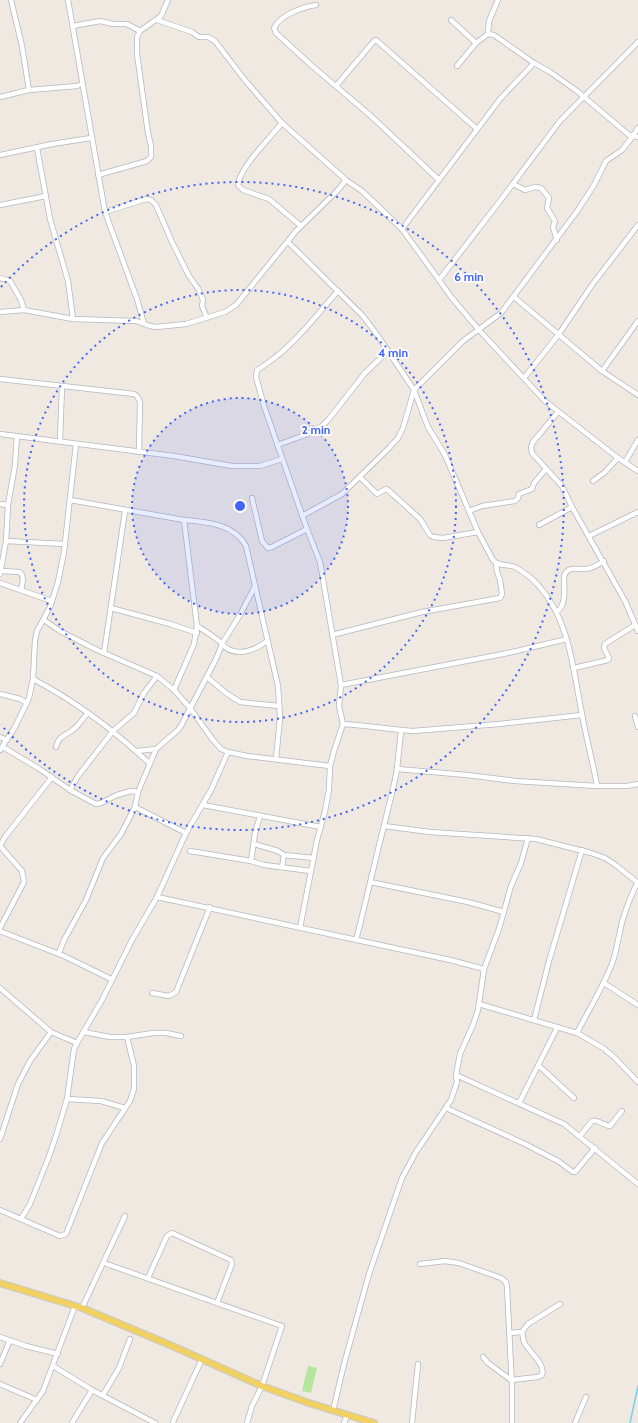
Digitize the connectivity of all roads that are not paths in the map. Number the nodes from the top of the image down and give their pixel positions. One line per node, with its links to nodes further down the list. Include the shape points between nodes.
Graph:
1 (12, 0): 17 (street)
2 (68, 0): 8 (street)
3 (168, 0): 6 (street)
4 (498, 0): 10 (street, via 489,21)
5 (316, 5): 16 (street, via 304,7 280,20 274,28 280,37)
6 (157, 20): 9 (street); 20 (street, via 215,41)
7 (452, 20): 12 (street)
8 (73, 26): 9 (street, via 100,21 127,24); 15 (street)
9 (140, 31): 27 (street, via 137,37 137,54 152,154 147,161)
10 (488, 34): 12 (street); 13 (street, via 494,35)
11 (638, 42): 18 (street)
12 (476, 43): 14 (street)
13 (534, 63): 18 (street); 22 (street, via 500,99)
14 (457, 66)
15 (82, 84): 17 (street); 24 (street)
16 (336, 86): 22 (street, via 376,40); 29 (street)
17 (29, 90): 19 (street)
18 (584, 96): 23 (street, via 623,131); 30 (street, via 560,121)
19 (0, 97)
20 (282, 123): 28 (street); 35 (street, via 249,161 238,185 243,190 269,199)
21 (638, 128): 23 (street)
22 (477, 129): 29 (street)
23 (636, 137): 37 (street, via 606,161 594,185)
24 (91, 138): 25 (street); 27 (street)
25 (37, 148): 26 (street); 31 (street)
26 (0, 155)
27 (98, 175): 33 (street)
28 (346, 180): 35 (street); 36 (street, via 362,191)
29 (439, 180): 36 (street)
30 (512, 184): 37 (street, via 525,190 537,186 549,196 547,208 554,218 553,227); 40 (street)
31 (46, 196): 32 (street); 46 (street, via 68,281)
32 (0, 205)
33 (105, 212): 45 (street, via 140,200 151,200 156,205 189,276 199,290); 48 (street)
34 (638, 225): 50 (street)
35 (301, 226): 38 (street)
36 (402, 229): 40 (street)
37 (557, 240): 42 (street)
38 (288, 242): 41 (street); 45 (street, via 236,305)
39 (0, 278): 43 (street, via 10,281 22,300)
40 (439, 280): 49 (street)
41 (338, 291): 51 (street, via 363,316); 64 (street, via 276,359 258,370 258,387)
42 (514, 297): 49 (street, via 501,313); 50 (street)
43 (24, 310): 44 (street); 46 (street)
44 (0, 312)
45 (207, 318): 48 (street, via 167,326)
46 (73, 319): 48 (street, via 124,320)
47 (637, 323): 52 (street)
48 (144, 324)
49 (479, 330): 53 (street); 56 (street, via 463,341)
50 (559, 334): 52 (street); 53 (street)
51 (388, 351): 56 (street); 64 (street, via 365,373 322,426)
52 (602, 371): 57 (street)
53 (524, 378): 58 (street)
54 (0, 379): 55 (street)
55 (62, 386): 62 (street); 65 (street, via 137,396 140,402)
56 (414, 390): 71 (street, via 405,425 398,438); 79 (street, via 428,427 445,455)
57 (638, 395)
58 (558, 412): 66 (street); 69 (street, via 531,447 532,453)
59 (0, 434): 60 (street)
60 (17, 436): 62 (street); 76 (street)
61 (638, 440): 68 (street)
62 (60, 441): 63 (street)
63 (76, 444): 65 (street); 74 (street)
64 (277, 446): 67 (street)
65 (139, 452): 67 (street, via 232,466 260,466)
66 (618, 458): 68 (street); 72 (street)
67 (282, 459): 81 (street)
68 (625, 462): 70 (street)
69 (546, 469): 77 (street, via 562,486); 79 (street, via 532,489 519,494 516,501 489,504)
70 (638, 471)
71 (360, 477): 81 (street, via 342,494); 85 (street, via 377,494 388,490 420,519 433,537 443,538)
72 (593, 481)
73 (252, 498): 84 (street, via 262,541 268,548)
74 (70, 500): 78 (street); 88 (street)
75 (0, 504): 76 (street)
76 (8, 505): 87 (street)
77 (572, 507): 83 (street); 86 (street)
78 (125, 511): 82 (street); 96 (street)
79 (469, 511): 85 (street)
80 (638, 512): 86 (street)
81 (302, 516): 84 (street)
82 (184, 520): 93 (street, via 225,527 243,540); 100 (street)
83 (539, 526)
84 (307, 529): 103 (street, via 320,562)
85 (478, 532): 90 (street)
86 (590, 536): 89 (street)
87 (6, 541): 88 (street); 91 (street)
88 (65, 544): 95 (street)
89 (604, 561): 97 (street, via 590,568 574,568 565,573 562,608); 99 (street)
90 (496, 563): 97 (street, via 515,567 527,575 538,584); 103 (street, via 502,594 500,598 422,612)
91 (1, 573): 94 (street, via 20,572 23,577)
92 (0, 583): 94 (street)
93 (255, 586): 105 (street); 106 (street)
94 (21, 590): 95 (street)
95 (52, 601): 98 (street)
96 (111, 608): 102 (street); 107 (street)
97 (557, 612): 104 (street)
98 (44, 620): 107 (street); 111 (street, via 35,640)
99 (636, 622): 101 (street); 108 (street, via 605,644 608,660)
100 (197, 626): 102 (street); 106 (street)
101 (638, 631)
102 (197, 633): 113 (street)
103 (332, 635): 112 (street)
104 (567, 639): 108 (street); 112 (street, via 508,653)
105 (267, 640): 106 (street, via 257,648 244,652 232,650); 116 (street)
106 (222, 644): 110 (street)
107 (104, 654): 109 (street)
108 (574, 668): 119 (street)
109 (158, 676): 113 (street); 123 (street, via 146,690 134,713)
110 (207, 677): 116 (street, via 240,702); 117 (street)
111 (33, 679): 115 (street); 118 (street)
112 (340, 685): 121 (street, via 339,706)
113 (174, 690): 117 (street)
114 (0, 694): 115 (street)
115 (27, 702): 126 (street)
116 (279, 706): 132 (street)
117 (190, 708): 128 (street, via 178,730); 131 (street, via 213,740 221,749)
118 (88, 713): 123 (street); 127 (street, via 75,728 57,741)
119 (582, 715): 124 (street); 138 (street)
120 (635, 716): 122 (street)
121 (343, 724): 124 (street, via 362,724); 134 (street)
122 (638, 727)
123 (113, 731): 130 (street); 139 (street)
124 (401, 731): 135 (street)
125 (0, 737): 126 (street)
126 (7, 740): 129 (street)
127 (56, 747)
128 (156, 748): 130 (street); 133 (street)
129 (1, 749): 136 (street)
130 (137, 751): 133 (street)
131 (228, 752): 132 (street); 141 (street)
132 (276, 759): 134 (street)
133 (150, 764): 140 (street)
134 (330, 766): 145 (street, via 329,790)
135 (397, 769): 138 (street); 144 (street)
136 (52, 777): 139 (street); 162 (street, via 0,846 24,876 24,882)
137 (638, 784): 138 (street)
138 (597, 786)
139 (70, 790): 140 (street, via 96,804 131,791)
140 (138, 792): 142 (street)
141 (203, 805): 143 (street); 146 (street)
142 (135, 807): 146 (street); 164 (street, via 121,834 103,858 86,900)
143 (260, 816): 145 (street); 148 (street)
144 (384, 826): 147 (street, via 430,832); 156 (street)
145 (321, 827): 152 (street)
146 (186, 833): 158 (street)
147 (528, 838): 149 (street); 160 (street)
148 (254, 844): 151 (street); 153 (street)
149 (582, 850): 157 (street, via 605,858); 172 (street)
150 (190, 851): 153 (street)
151 (284, 855): 152 (street); 154 (street)
152 (314, 858): 155 (street)
153 (250, 861): 154 (street)
154 (282, 867): 155 (street)
155 (311, 871): 161 (street)
156 (370, 882): 160 (street); 163 (street)
157 (638, 882): 167 (street, via 622,922 617,948)
158 (157, 897): 159 (street); 166 (street)
159 (210, 908): 161 (street); 169 (street, via 176,992 169,996)
160 (504, 912): 165 (street)
161 (300, 928): 163 (street)
162 (0, 930): 164 (street)
163 (356, 940): 165 (street)
164 (59, 954): 166 (street)
165 (484, 969): 170 (street)
166 (112, 979): 175 (street)
167 (604, 983): 171 (street); 176 (street)
168 (0, 988): 174 (street)
169 (152, 993)
170 (479, 1004): 172 (street); 181 (street, via 460,1054)
171 (638, 1005)
172 (534, 1020): 173 (street)
173 (557, 1028): 176 (street); 180 (street)
174 (51, 1032): 179 (street); 190 (street, via 30,1061 18,1084)
175 (84, 1032): 178 (street); 179 (street)
176 (577, 1033): 182 (street, via 603,1048)
177 (181, 1036): 178 (street, via 153,1033)
178 (127, 1038): 186 (street, via 134,1066 134,1089)
179 (77, 1043): 184 (street)
180 (539, 1066): 183 (street); 185 (street)
181 (456, 1075): 185 (street); 187 (street, via 455,1089)
182 (638, 1082)
183 (574, 1098)
184 (67, 1099): 186 (street, via 101,1101); 195 (street, via 48,1159)
185 (519, 1103): 189 (street, via 564,1124)
186 (125, 1108): 195 (street, via 102,1143 66,1234 60,1236)
187 (446, 1108): 191 (street, via 523,1143 573,1172 576,1172); 222 (street, via 402,1178 369,1274)
188 (622, 1111): 189 (street, via 610,1126 595,1120)
189 (580, 1136): 191 (street)
190 (0, 1139)
191 (595, 1148): 192 (street)
192 (638, 1184)
193 (0, 1210): 195 (street)
194 (125, 1216): 196 (street)
195 (22, 1219)
196 (104, 1262): 198 (street); 203 (street)
197 (420, 1264): 205 (street, via 445,1261 459,1263 502,1278 507,1287)
198 (148, 1278): 200 (street); 200 (street, via 167,1236 172,1233 232,1262)
199 (0, 1283): 202 (main road)
200 (217, 1303): 217 (street, via 282,1326)
201 (560, 1304): 204 (street, via 528,1324)
202 (75, 1306): 203 (main road); 209 (street)
203 (82, 1308): 211 (main road)
204 (522, 1332): 205 (street); 215 (street, via 524,1342 543,1371 538,1377)
205 (509, 1333): 215 (street)
206 (0, 1337): 208 (street)
207 (130, 1339): 219 (street)
208 (10, 1340): 209 (street); 212 (street)
209 (58, 1354): 214 (street)
210 (483, 1357): 215 (street)
211 (202, 1359): 217 (main road); 224 (street)
212 (0, 1364)
213 (418, 1364): 231 (street)
214 (53, 1366): 218 (street); 221 (street, via 43,1391)
215 (511, 1380): 232 (street)
216 (0, 1384): 221 (street)
217 (262, 1386): 222 (main road); 228 (street)
218 (92, 1390): 219 (street); 226 (street)
219 (103, 1395): 227 (street)
220 (586, 1397): 233 (street)
221 (36, 1400): 225 (street)
222 (333, 1411): 223 (main road)
223 (347, 1415): 229 (street); 230 (main road)
224 (173, 1422)
225 (20, 1423)
226 (72, 1423)
227 (155, 1423)
228 (247, 1423)
229 (344, 1423)
230 (374, 1423)
231 (412, 1423)
232 (512, 1423)
233 (575, 1423)

